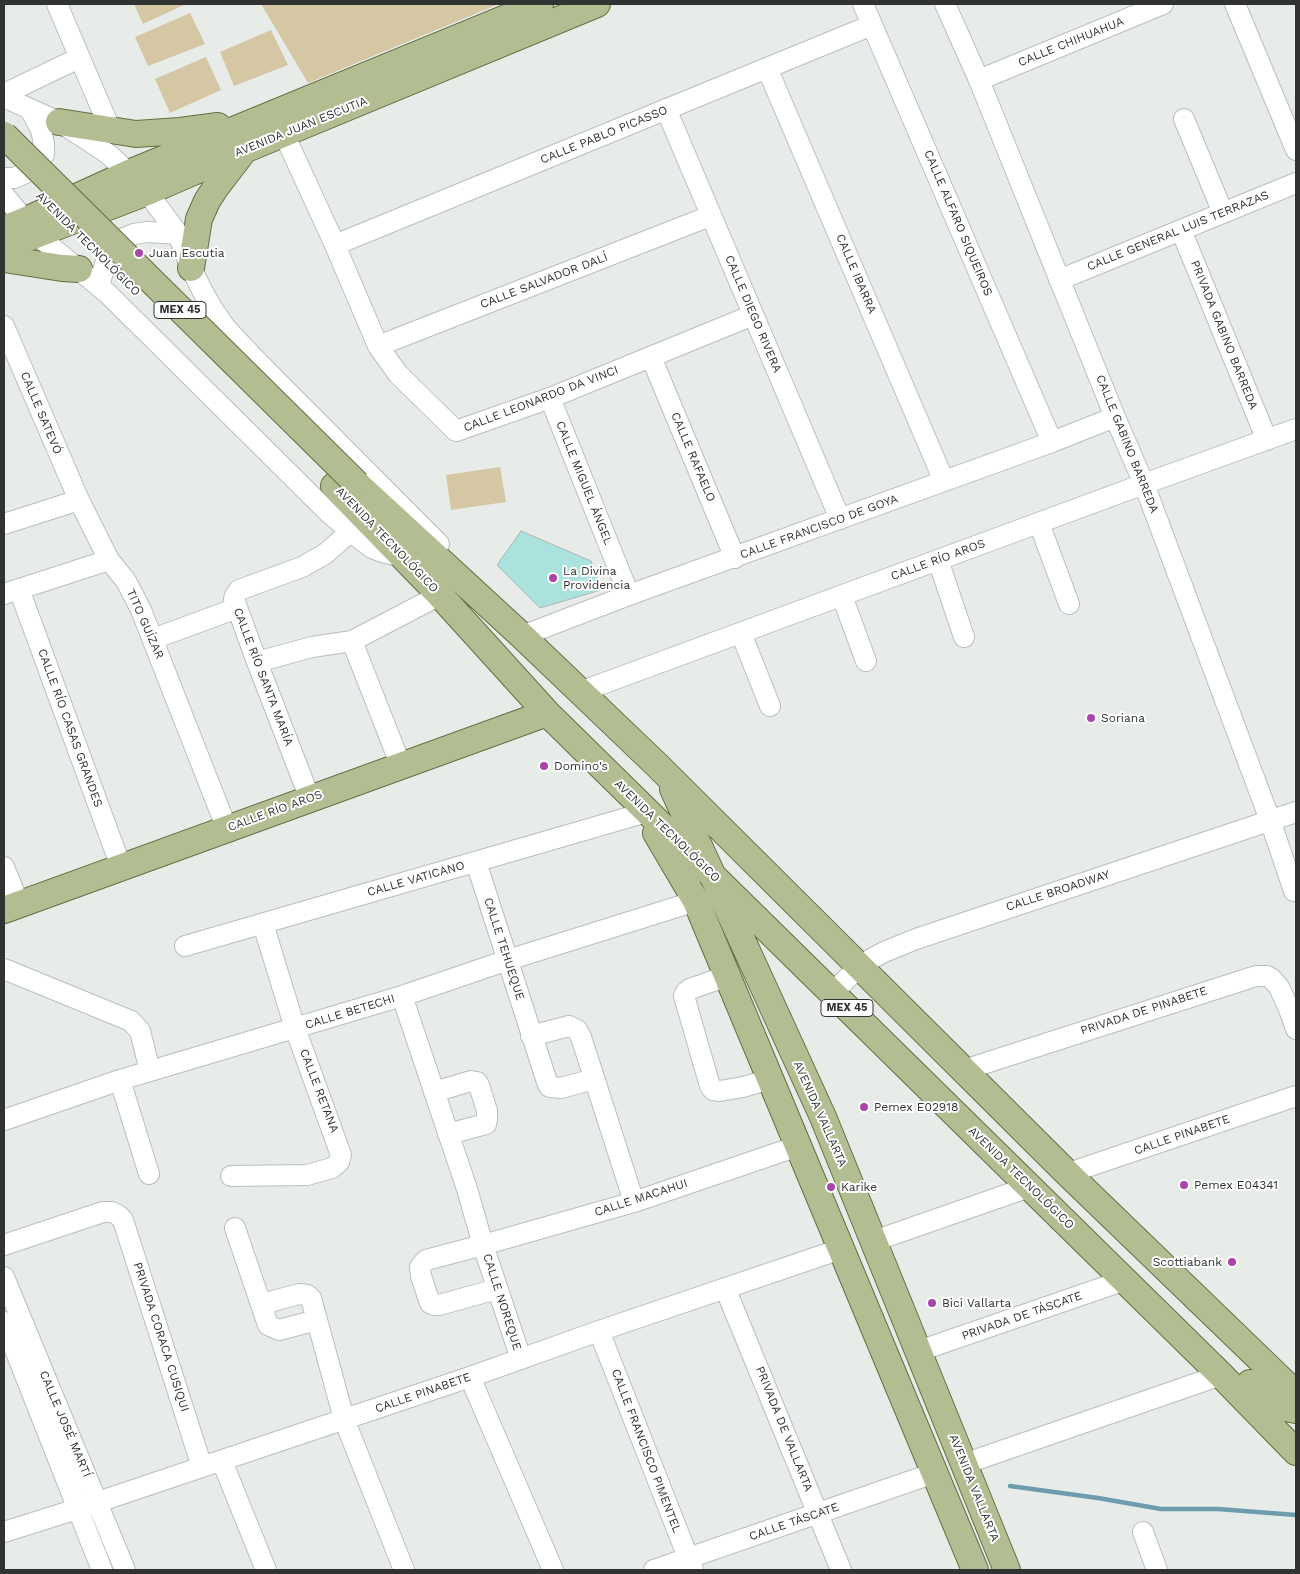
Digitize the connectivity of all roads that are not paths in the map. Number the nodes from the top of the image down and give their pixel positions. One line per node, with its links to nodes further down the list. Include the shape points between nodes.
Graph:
1 (57, 4): 9 (street)
2 (540, 4): 16 (main road, AVENIDA JUAN ESCUTIA)
3 (598, 4): 19 (main road, AVENIDA JUAN ESCUTIA)
4 (863, 4): 8 (street, CALLE ALFARO SIQUEIROS)
5 (945, 4): 11 (street, CALLE GABINO BARREDA)
6 (1163, 4): 11 (street, CALLE CHIHUAHUA)
7 (1235, 4): 22 (street)
8 (872, 25): 10 (street, CALLE PABLO PICASSO); 49 (street, CALLE ALFARO SIQUEIROS)
9 (79, 58): 12 (street); 18 (street)
10 (767, 68): 13 (street, CALLE PABLO PICASSO); 50 (street, CALLE IBARRA)
11 (978, 80): 39 (street, CALLE GABINO BARREDA)
12 (4, 96): 14 (street)
13 (666, 110): 30 (street, CALLE DIEGO RIVERA); 34 (street, CALLE PABLO PICASSO)
14 (31, 111): 17 (street); 25 (street, via 41,130 44,154 38,164 22,176)
15 (1184, 119): 29 (street)
16 (258, 120): 18 (main road, via 180,131 136,134); 24 (main road, AVENIDA JUAN ESCUTIA)
17 (59, 122): 18 (main road); 24 (street, via 108,154)
18 (111, 131)
19 (284, 134): 21 (main road, AVENIDA JUAN ESCUTIA); 34 (street, CALLE LEONARDO DA VINCI)
20 (4, 135): 52 (main road, AVENIDA TECNOLÓGICO / MEX 45, bridge)
21 (244, 150): 27 (main road, AVENIDA JUAN ESCUTIA); 37 (main road, via 207,201 199,219)
22 (1296, 150)
23 (4, 161): 52 (main road, AVENIDA TECNOLÓGICO / MEX 45)
24 (129, 173): 27 (street); 31 (main road, AVENIDA JUAN ESCUTIA)
25 (4, 178)
26 (1296, 183): 29 (street, CALLE GENERAL LUIS TERRAZAS)
27 (147, 192): 31 (main road, AVENIDA JUAN ESCUTIA); 33 (street)
28 (4, 194): 31 (street)
29 (1223, 213): 32 (street, CALLE GENERAL LUIS TERRAZAS)
30 (710, 216): 41 (street, CALLE DIEGO RIVERA); 43 (street, CALLE SALVADOR DALÍ)
31 (22, 228): 35 (main road, AVENIDA JUAN ESCUTIA); 38 (street)
32 (1181, 230): 39 (street, CALLE GENERAL LUIS TERRAZAS); 48 (street, PRIVADA GABINO BARREDA)
33 (178, 234): 37 (street); 40 (street, via 147,232 122,239 107,257)
34 (335, 245): 43 (street, CALLE LEONARDO DA VINCI)
35 (4, 247)
36 (4, 259): 38 (main road)
37 (191, 268): 62 (street, via 225,327 430,534)
38 (79, 269): 40 (street)
39 (1060, 280): 46 (street, CALLE GABINO BARREDA)
40 (99, 286): 57 (street)
41 (753, 315): 44 (street, CALLE LEONARDO DA VINCI); 54 (street, CALLE DIEGO RIVERA)
42 (4, 326): 53 (street, CALLE SATEVÓ)
43 (378, 346): 45 (street, CALLE LEONARDO DA VINCI, via 398,374 456,431)
44 (651, 357): 45 (street, CALLE LEONARDO DA VINCI); 59 (street, CALLE RAFAELO)
45 (550, 398): 65 (street, CALLE MIGUEL ÁNGEL)
46 (1115, 417): 49 (street, CALLE FRANCISCO DE GOYA); 51 (street, CALLE GABINO BARREDA)
47 (1296, 429): 48 (street, CALLE RÍO AROS)
48 (1268, 440): 51 (street, CALLE RÍO AROS)
49 (1052, 442): 50 (street, CALLE FRANCISCO DE GOYA)
50 (944, 481): 54 (street, CALLE FRANCISCO DE GOYA)
51 (1144, 484): 55 (street, CALLE RÍO AROS); 84 (street, CALLE GABINO BARREDA)
52 (345, 485): 58 (main road, AVENIDA TECNOLÓGICO / MEX 45); 62 (main road, AVENIDA TECNOLÓGICO / MEX 45, via 404,528)
53 (78, 500): 56 (street); 60 (street, TITO GUÍZAR)
54 (840, 519): 59 (street, CALLE FRANCISCO DE GOYA)
55 (1039, 523): 61 (street, CALLE RÍO AROS); 67 (street)
56 (4, 524)
57 (350, 532): 58 (street, via 372,548); 68 (street, CALLE RÍO SANTA MARÍA, via 325,554 302,568 239,590 234,596)
58 (403, 557): 64 (main road, AVENIDA TECNOLÓGICO / MEX 45)
59 (735, 558): 65 (street, CALLE FRANCISCO DE GOYA)
60 (109, 560): 63 (street); 72 (street, TITO GUÍZAR, via 126,581)
61 (938, 560): 66 (street, CALLE RÍO AROS); 71 (street)
62 (467, 585): 70 (main road, AVENIDA TECNOLÓGICO / MEX 45)
63 (11, 592): 87 (street, CALLE RÍO CASAS GRANDES)
64 (440, 595): 73 (street); 78 (main road, AVENIDA TECNOLÓGICO / MEX 45)
65 (629, 595): 70 (street, CALLE FRANCISCO DE GOYA)
66 (842, 596): 69 (street, CALLE RÍO AROS); 74 (street)
67 (1069, 604)
68 (237, 608): 72 (street); 75 (street, CALLE RÍO SANTA MARÍA)
69 (741, 632): 76 (street, CALLE RÍO AROS); 77 (street)
70 (522, 636): 76 (main road, AVENIDA TECNOLÓGICO / MEX 45)
71 (964, 637)
72 (153, 639): 85 (street, TITO GUÍZAR)
73 (352, 641): 75 (street, via 312,647); 79 (street)
74 (866, 661)
75 (257, 662): 81 (street, CALLE RÍO SANTA MARÍA)
76 (580, 692): 80 (main road, AVENIDA TECNOLÓGICO / MEX 45)
77 (770, 706)
78 (547, 713): 79 (main road, CALLE RÍO AROS); 82 (main road, AVENIDA TECNOLÓGICO / MEX 45)
79 (401, 766): 81 (main road, CALLE RÍO AROS)
80 (666, 774): 89 (main road, AVENIDA VALLARTA); 95 (main road, AVENIDA TECNOLÓGICO / MEX 45)
81 (310, 799): 85 (main road, CALLE RÍO AROS)
82 (647, 812): 86 (street, CALLE VATICANO); 89 (main road, AVENIDA TECNOLÓGICO / MEX 45); 91 (main road, via 654,832)
83 (1296, 812): 84 (street, CALLE BROADWAY)
84 (1270, 820): 90 (street, CALLE GABINO BARREDA); 97 (street, CALLE BROADWAY, via 916,939)
85 (227, 828): 87 (main road, CALLE RÍO AROS)
86 (476, 862): 93 (street, CALLE VATICANO); 96 (street, CALLE TEHUEQUE)
87 (121, 867): 92 (main road, CALLE RÍO AROS)
88 (4, 868): 92 (street)
89 (721, 884): 95 (main road, via 757,897 820,956 827,956); 100 (main road, AVENIDA TECNOLÓGICO / MEX 45); 123 (main road, AVENIDA VALLARTA)
90 (1294, 891)
91 (696, 901): 96 (street, CALLE BETECHI); 99 (main road)
92 (11, 907)
93 (263, 924): 94 (street, CALLE VATICANO); 102 (street, CALLE RETANA)
94 (185, 946)
95 (838, 946): 97 (main road, AVENIDA TECNOLÓGICO / MEX 45)
96 (508, 960): 101 (street, CALLE BETECHI); 104 (street, CALLE TEHUEQUE)
97 (859, 967): 100 (street, CALLE BROADWAY); 105 (main road, AVENIDA TECNOLÓGICO / MEX 45)
98 (4, 969): 106 (street, via 130,1021 140,1031)
99 (728, 976): 108 (main road); 108 (street, via 690,989 684,996 710,1086 720,1091)
100 (832, 993): 113 (main road, AVENIDA TECNOLÓGICO / MEX 45)
101 (402, 996): 102 (street, CALLE BETECHI); 110 (street, CALLE NOREQUE)
102 (295, 1028): 106 (street, CALLE BETECHI); 118 (street, CALLE RETANA, via 342,1155 339,1162 332,1168 306,1175)
103 (1296, 1029): 105 (street, PRIVADA DE PINABETE, via 1279,987 1268,976 1256,976)
104 (531, 1036): 107 (street, CALLE TEHUEQUE, via 550,1087 561,1088); 107 (street, via 573,1027 581,1037)
105 (964, 1070): 116 (main road, AVENIDA TECNOLÓGICO / MEX 45)
106 (150, 1071): 109 (street, CALLE BETECHI)
107 (594, 1079): 120 (street)
108 (771, 1079): 115 (main road)
109 (120, 1080): 112 (street, CALLE BETECHI); 117 (street)
110 (434, 1092): 114 (street, CALLE NOREQUE); 114 (street, via 471,1081 479,1085 487,1111 486,1124)
111 (1296, 1096): 116 (street, CALLE PINABETE)
112 (4, 1120)
113 (962, 1120): 116 (main road, via 976,1121 999,1133 1046,1174); 119 (main road, AVENIDA TECNOLÓGICO / MEX 45)
114 (448, 1134): 125 (street, CALLE NOREQUE)
115 (798, 1146): 120 (street, CALLE MACAHUI); 126 (main road)
116 (1069, 1173): 122 (main road, AVENIDA TECNOLÓGICO / MEX 45)
117 (149, 1174)
118 (231, 1176)
119 (1030, 1187): 122 (main road, via 1044,1184 1060,1189 1106,1234 1117,1237); 123 (street); 128 (main road, AVENIDA TECNOLÓGICO / MEX 45)
120 (634, 1202): 125 (street, CALLE MACAHUI)
121 (235, 1228): 131 (street)
122 (1129, 1232): 139 (main road, AVENIDA TECNOLÓGICO / MEX 45)
123 (874, 1241): 135 (main road, AVENIDA VALLARTA)
124 (4, 1245): 145 (street, PRIVADA CORACA CUSIQUI, via 103,1212 112,1212 123,1220)
125 (483, 1245): 130 (street, CALLE NOREQUE); 130 (street, CALLE NOREQUE, via 426,1260 420,1266 430,1303 439,1305)
126 (841, 1249): 129 (street, CALLE PINABETE); 146 (main road)
127 (4, 1277): 147 (street, CALLE JOSÉ MARTÍ)
128 (1124, 1280): 135 (street, PRIVADA DE TÁSCATE); 137 (main road, AVENIDA TECNOLÓGICO / MEX 45)
129 (725, 1288): 134 (street, CALLE PINABETE); 149 (street, PRIVADA DE VALLARTA)
130 (498, 1289): 136 (street, CALLE NOREQUE)
131 (262, 1304): 132 (street, via 268,1325 275,1329); 132 (street, via 299,1294 307,1295 311,1298)
132 (316, 1320): 141 (street)
133 (4, 1322): 148 (street, CALLE JOSÉ MARTÍ)
134 (599, 1331): 136 (street, CALLE PINABETE); 152 (street, CALLE FRANCISCO PIMENTEL)
135 (919, 1351): 144 (main road, AVENIDA VALLARTA)
136 (521, 1359): 138 (street, CALLE PINABETE)
137 (1221, 1375): 140 (main road, via 1238,1373 1276,1406); 142 (main road, AVENIDA TECNOLÓGICO / MEX 45); 144 (street)
138 (470, 1377): 141 (street, CALLE PINABETE); 157 (street)
139 (1296, 1394)
140 (1296, 1410)
141 (344, 1419): 143 (street, CALLE PINABETE); 156 (street)
142 (1296, 1452)
143 (222, 1461): 145 (street, CALLE PINABETE); 155 (street)
144 (964, 1464): 161 (main road, AVENIDA VALLARTA)
145 (202, 1467): 147 (street, CALLE PINABETE)
146 (934, 1473): 149 (street, CALLE TÁSCATE); 160 (main road)
147 (97, 1502): 148 (street, CALLE PINABETE); 154 (street, CALLE JOSÉ MARTÍ)
148 (77, 1509): 150 (street, CALLE PINABETE); 153 (street, CALLE JOSÉ MARTÍ)
149 (819, 1513): 152 (street, CALLE TÁSCATE); 159 (street, PRIVADA DE VALLARTA)
150 (4, 1532)
151 (1143, 1532): 162 (street)
152 (690, 1564): 158 (street, CALLE TÁSCATE)
153 (102, 1570)
154 (125, 1570)
155 (266, 1570)
156 (404, 1570)
157 (553, 1570)
158 (654, 1570)
159 (841, 1570)
160 (975, 1570)
161 (1007, 1570)
162 (1157, 1570)

